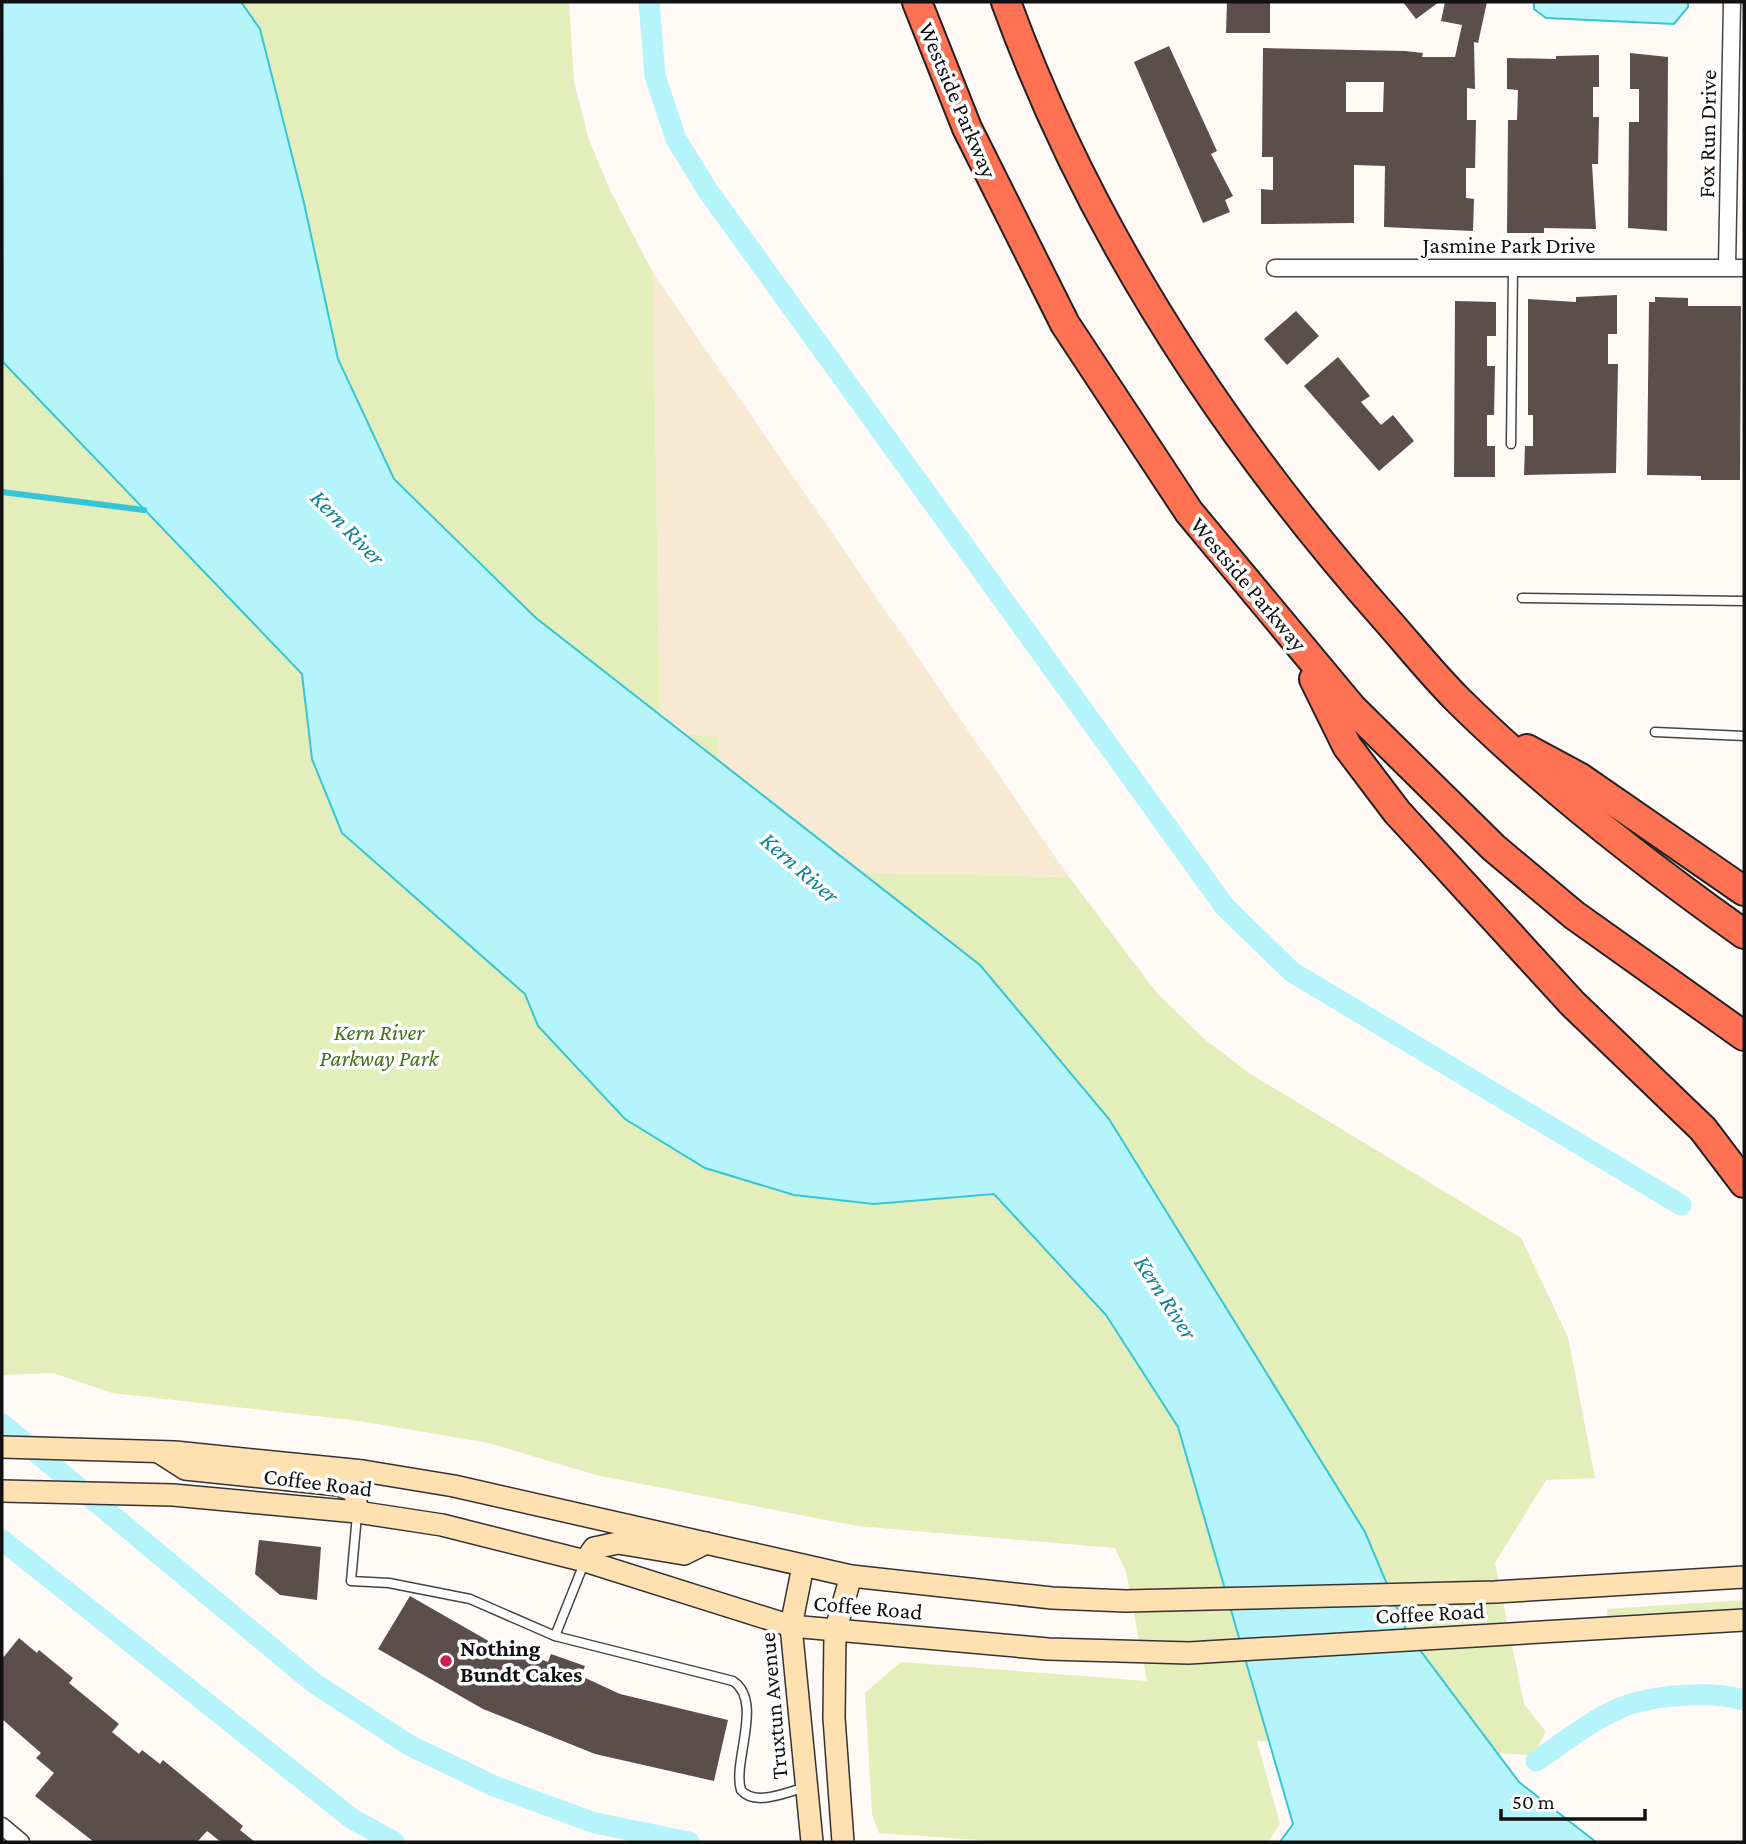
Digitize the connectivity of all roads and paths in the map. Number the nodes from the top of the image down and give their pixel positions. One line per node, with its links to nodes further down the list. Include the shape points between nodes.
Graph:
1 (917, 2): 11 (highway, Westside Parkway, via 967,128 1065,324 1189,512)
2 (1006, 2): 12 (highway, via 1070,154 1188,364 1293,508)
3 (1732, 2): 4 (street, Fox Run Drive)
4 (1727, 267): 6 (street, Jasmine Park Drive); 7 (street, Jasmine Park Drive)
5 (1275, 268): 6 (street, Jasmine Park Drive)
6 (1513, 268): 8 (lane)
7 (1744, 268)
8 (1511, 444)
9 (1522, 598): 10 (lane)
10 (1744, 601)
11 (1291, 633): 17 (highway, Westside Parkway, via 1352,708 1494,848 1574,915); 18 (highway, via 1347,746 1397,812 1572,1003 1703,1129)
12 (1457, 699): 15 (highway, via 1494,731 1578,777); 16 (highway, via 1558,792)
13 (1655, 732): 14 (lane)
14 (1744, 736)
15 (1744, 891)
16 (1744, 934)
17 (1744, 1035)
18 (1744, 1183)
19 (2, 1447): 20 (main road, Coffee Road)
20 (158, 1451): 22 (main road, via 185,1469 338,1485 355,1491); 23 (main road, Coffee Road, via 335,1468 454,1486)
21 (2, 1491): 22 (main road, Coffee Road, via 139,1493)
22 (357, 1512): 24 (main road, Coffee Road, via 442,1525); 31 (lane, via 351,1581 389,1583 470,1599)
23 (706, 1543): 24 (main road, via 684,1554 618,1543 594,1548); 25 (main road, Coffee Road)
24 (585, 1561): 29 (main road, Coffee Road); 31 (lane)
25 (803, 1566): 26 (main road, Coffee Road); 29 (main road, Truxtun Avenue)
26 (850, 1576): 27 (main road, Coffee Road, via 1052,1598 1159,1599 1495,1592); 30 (main road)
27 (1744, 1577)
28 (1744, 1620): 30 (main road, Coffee Road, via 1189,1653 1048,1649)
29 (791, 1626): 30 (main road, Coffee Road); 32 (main road, Truxtun Avenue)
30 (835, 1632): 36 (main road, via 834,1718)
31 (555, 1636): 32 (lane, via 733,1681 741,1689 747,1709 741,1790 757,1799)
32 (806, 1787): 34 (main road, Truxtun Avenue)
33 (2, 1826): 35 (street)
34 (811, 1834)
35 (21, 1842)
36 (843, 1842)

